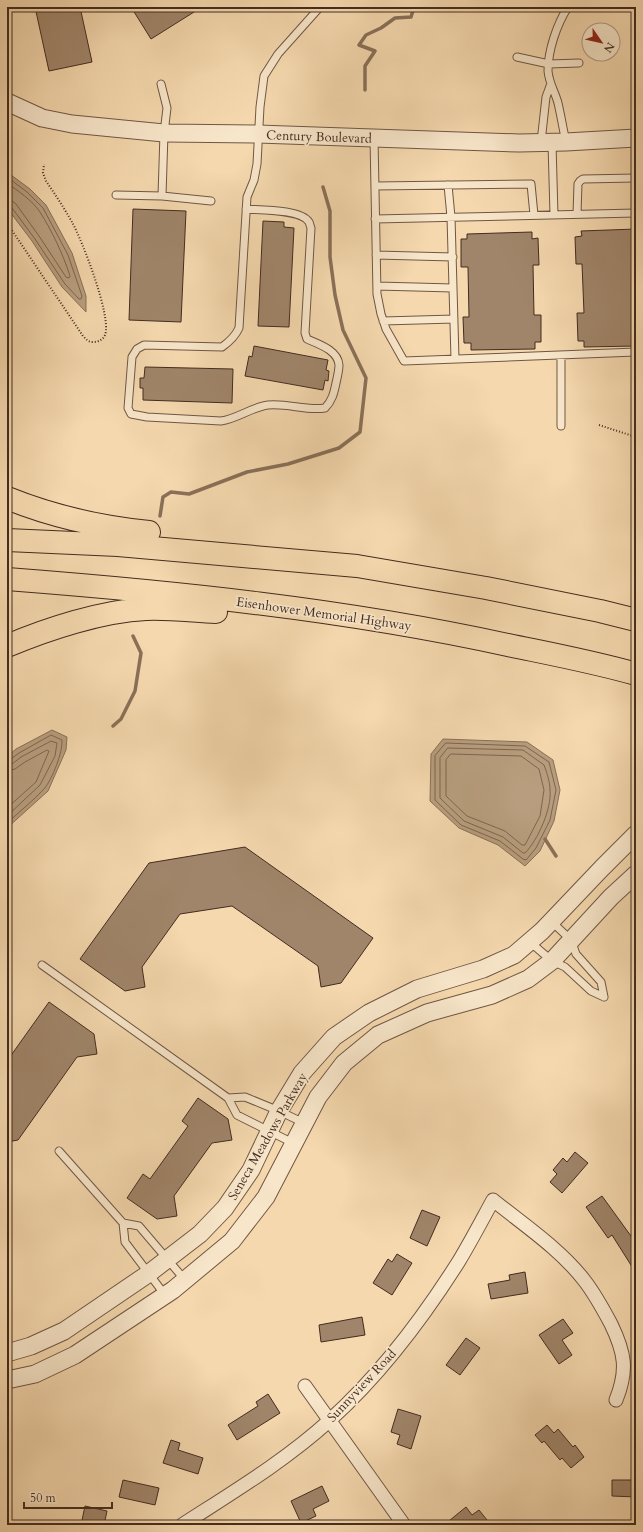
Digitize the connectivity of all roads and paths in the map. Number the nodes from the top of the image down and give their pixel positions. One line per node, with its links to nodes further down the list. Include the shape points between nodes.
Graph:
1 (320, 7): 10 (lane, via 278,54 264,76)
2 (568, 7): 5 (lane, via 556,30)
3 (517, 57): 5 (lane)
4 (579, 63): 5 (lane)
5 (549, 64): 7 (lane)
6 (161, 84): 9 (lane, via 167,108)
7 (550, 86): 13 (lane, via 546,97); 13 (lane, via 558,102)
8 (7, 102): 9 (street, Century Boulevard, via 42,118 72,124)
9 (164, 133): 10 (street, Century Boulevard); 19 (lane)
10 (258, 134): 11 (street, Century Boulevard); 21 (lane, via 257,164)
11 (374, 138): 13 (street, Century Boulevard); 17 (lane)
12 (636, 138): 13 (street, Century Boulevard)
13 (553, 143): 25 (lane)
14 (44, 164): 28 (path, via 42,173 72,222 96,280 105,320 106,334 103,338 94,342 83,336)
15 (636, 178): 23 (lane, via 583,179 578,184)
16 (448, 185): 17 (lane); 24 (lane, via 531,184); 26 (lane)
17 (375, 186): 27 (lane)
18 (116, 195): 19 (lane)
19 (162, 196): 20 (lane)
20 (211, 201)
21 (246, 209): 21 (lane, via 237,333 222,347 144,346 137,349 130,368 128,408 131,414 221,421 230,420 266,405 290,405 316,410 325,408 330,402 339,364 328,349 307,339 305,333 311,228 309,222 296,213)
22 (636, 213): 23 (lane)
23 (577, 214): 25 (lane)
24 (534, 215): 25 (lane); 26 (lane)
25 (554, 215)
26 (451, 217): 27 (lane); 30 (lane)
27 (375, 219): 29 (lane)
28 (7, 223)
29 (376, 255): 30 (lane); 31 (lane)
30 (452, 257): 32 (lane)
31 (377, 286): 32 (lane); 34 (lane)
32 (453, 288): 33 (lane)
33 (454, 319): 34 (lane); 37 (lane)
34 (383, 321): 37 (lane, via 404,361)
35 (636, 352): 36 (lane)
36 (560, 355): 37 (lane); 39 (lane)
37 (455, 359)
38 (599, 425): 40 (path)
39 (562, 426)
40 (636, 437)
41 (7, 498): 43 (highway, via 61,518 113,528 234,542)
42 (7, 540): 43 (highway, via 118,545)
43 (357, 566): 45 (highway, via 600,610)
44 (7, 579): 47 (highway, Eisenhower Memorial Highway, via 118,587 348,615 453,633)
45 (636, 620)
46 (7, 646): 47 (highway, via 38,633 110,615 145,609 182,610 223,612 347,628 451,645)
47 (600, 664): 48 (highway, Eisenhower Memorial Highway)
48 (636, 674)
49 (636, 834): 51 (street, Seneca Meadows Parkway)
50 (636, 874): 52 (street, Seneca Meadows Parkway)
51 (552, 922): 52 (lane); 53 (street, Seneca Meadows Parkway)
52 (571, 940): 54 (street, Seneca Meadows Parkway); 54 (lane, via 576,954 601,982 604,997 591,991 565,967)
53 (530, 942): 54 (lane); 57 (street, Seneca Meadows Parkway, via 514,955 482,969 417,989 370,1013 334,1037 302,1073)
54 (552, 961): 58 (street, Seneca Meadows Parkway, via 528,979 492,995 427,1013 378,1035 344,1063 318,1097)
55 (42, 965): 56 (lane)
56 (228, 1098): 57 (lane, via 245,1097); 59 (lane, via 237,1115)
57 (279, 1111): 58 (lane); 59 (street, Seneca Meadows Parkway)
58 (304, 1124): 60 (street, Seneca Meadows Parkway)
59 (269, 1131): 60 (lane); 63 (street, Seneca Meadows Parkway, via 251,1170 225,1208 200,1234)
60 (294, 1144): 65 (street, Seneca Meadows Parkway, via 266,1197 232,1241)
61 (59, 1151): 62 (lane)
62 (124, 1223): 63 (lane, via 139,1226); 64 (lane, via 125,1242)
63 (167, 1259): 64 (street, Seneca Meadows Parkway); 65 (lane)
64 (148, 1274): 66 (lane); 67 (street, Seneca Meadows Parkway, via 64,1331 31,1346)
65 (185, 1281): 66 (street, Seneca Meadows Parkway)
66 (165, 1296): 68 (street, Seneca Meadows Parkway, via 75,1355 35,1374)
67 (7, 1353)
68 (7, 1380)
69 (305, 1386): 71 (street)
70 (616, 1400): 71 (street, Sunnyview Road, via 622,1386 624,1364 621,1345 601,1304 564,1258 493,1200 460,1260 427,1310 377,1372)
71 (330, 1420): 72 (street, Sunnyview Road, via 267,1471); 73 (street)
72 (182, 1525)
73 (404, 1525)

